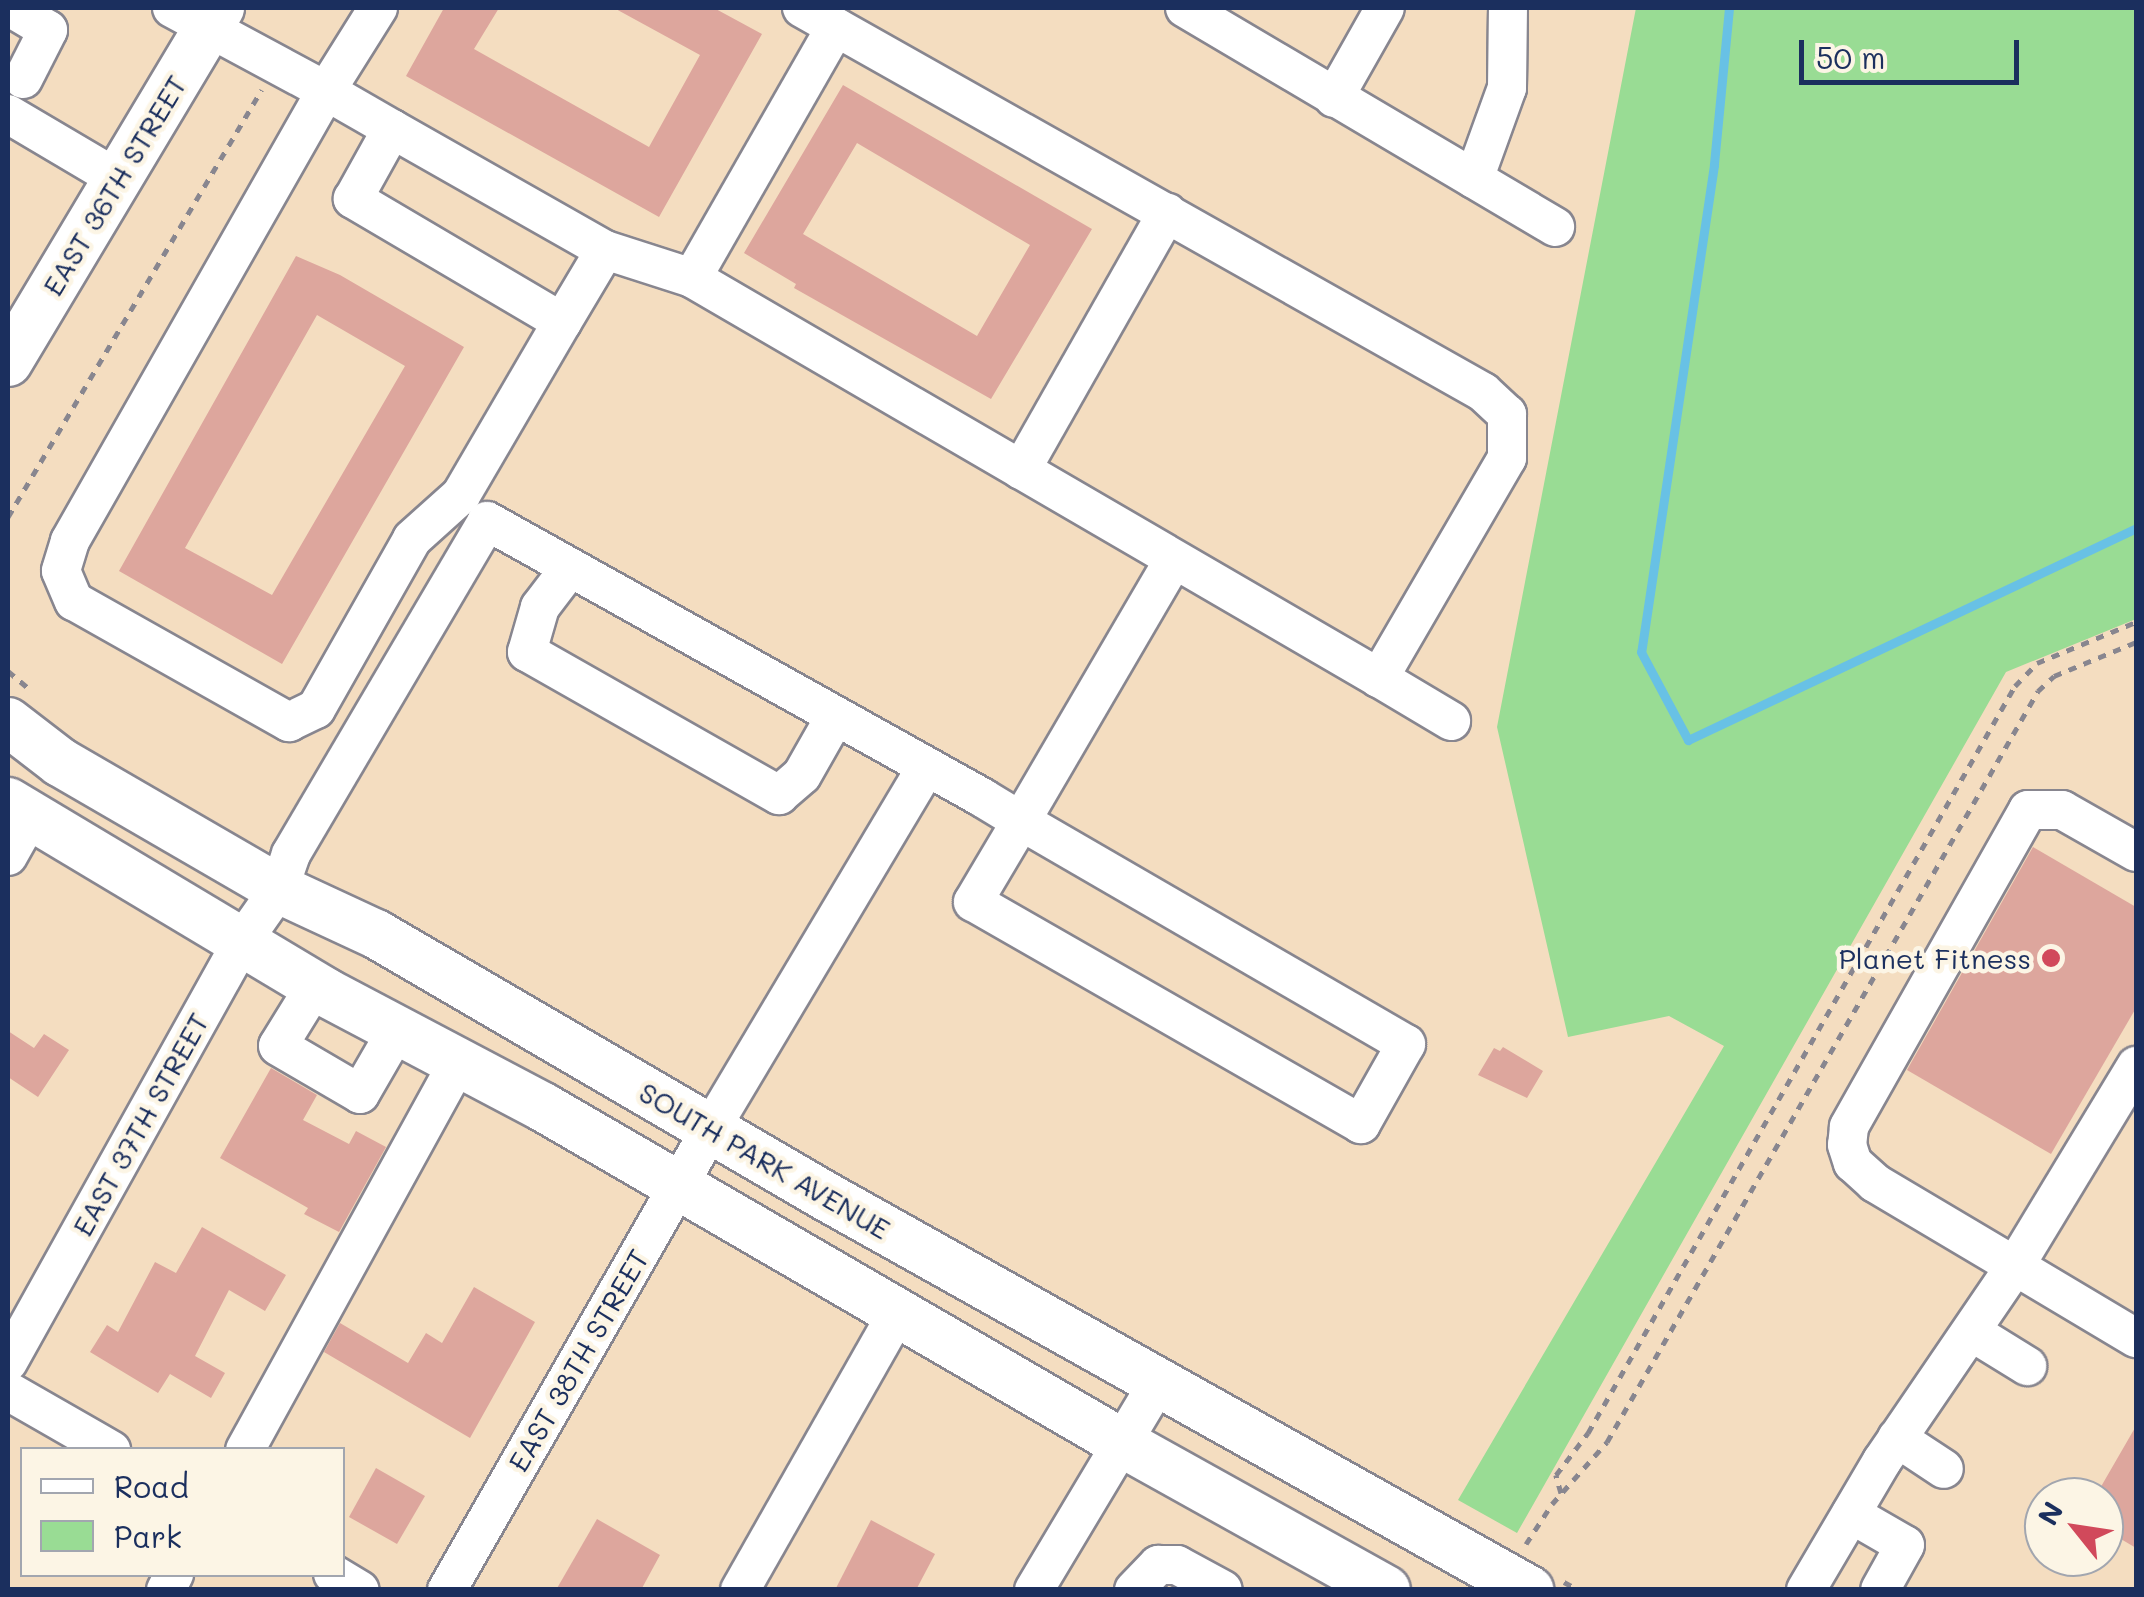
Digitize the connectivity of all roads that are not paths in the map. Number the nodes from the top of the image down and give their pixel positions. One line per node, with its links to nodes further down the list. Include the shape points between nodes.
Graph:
1 (11, 8): 9 (street, via 48,30)
2 (378, 8): 10 (street)
3 (802, 8): 8 (street)
4 (1186, 8): 11 (street)
5 (1386, 8): 11 (street)
6 (1508, 8): 15 (street, via 1508,88)
7 (200, 14): 10 (street); 14 (main road, EAST 36TH STREET)
8 (836, 27): 16 (street); 19 (street)
9 (23, 79)
10 (326, 92): 13 (street); 23 (street, via 85,515 61,571 74,601 289,722 316,709 412,540)
11 (1334, 98): 15 (street)
12 (8, 114): 14 (street)
13 (392, 128): 18 (street); 20 (street, via 352,198)
14 (118, 179): 21 (main road, EAST 36TH STREET)
15 (1474, 180): 17 (street)
16 (1167, 214): 22 (street); 26 (street, via 1483,392 1507,414 1507,458)
17 (1555, 227)
18 (604, 250): 19 (street); 20 (street, EAST 37TH STREET)
19 (692, 278): 22 (street)
20 (562, 322): 23 (street, EAST 37TH STREET)
21 (8, 362)
22 (1021, 470): 24 (street)
23 (474, 508): 25 (street); 34 (street, EAST 37TH STREET, via 291,854)
24 (1173, 561): 26 (street); 31 (street)
25 (569, 569): 27 (street); 27 (street, via 540,608 527,652 779,795 802,776)
26 (1379, 678): 28 (street)
27 (835, 717): 30 (street)
28 (1450, 721)
29 (8, 722): 34 (main road, SOUTH PARK AVENUE, via 60,762)
30 (926, 768): 31 (street); 40 (street, EAST 38TH STREET)
31 (1021, 821): 31 (street, via 1406,1044 1361,1124 973,902)
32 (15, 825): 35 (main road)
33 (2136, 852): 42 (street, via 2062,810 2028,810 1849,1127 1853,1163 1875,1183)
34 (279, 890): 35 (street, EAST 37TH STREET); 40 (main road, SOUTH PARK AVENUE, via 376,934)
35 (241, 943): 36 (main road); 46 (street, EAST 37TH STREET)
36 (314, 986): 37 (main road); 37 (street, via 278,1046 360,1094)
37 (398, 1030): 38 (main road)
38 (458, 1062): 41 (main road); 53 (street)
39 (2136, 1066): 42 (street)
40 (710, 1130): 41 (street, EAST 38TH STREET); 48 (main road, SOUTH PARK AVENUE)
41 (679, 1184): 43 (main road); 61 (street, EAST 38TH STREET)
42 (2015, 1266): 44 (street); 45 (street)
43 (899, 1310): 51 (main road); 62 (street)
44 (1972, 1332): 47 (street); 50 (street)
45 (2136, 1338)
46 (8, 1362)
47 (2027, 1366)
48 (1159, 1381): 51 (street); 56 (main road, SOUTH PARK AVENUE)
49 (8, 1392): 52 (street)
50 (1897, 1438): 54 (street); 55 (street)
51 (1122, 1442): 58 (main road); 63 (street)
52 (106, 1447)
53 (247, 1447)
54 (1944, 1469)
55 (1851, 1514): 59 (street, via 1904,1545); 66 (street)
56 (1523, 1573)
57 (338, 1577): 60 (street)
58 (1361, 1583)
59 (1880, 1586)
60 (360, 1590)
61 (447, 1590)
62 (740, 1590)
63 (1034, 1590)
64 (1134, 1590): 65 (street, via 1158,1566 1177,1565)
65 (1223, 1590)
66 (1806, 1590)

